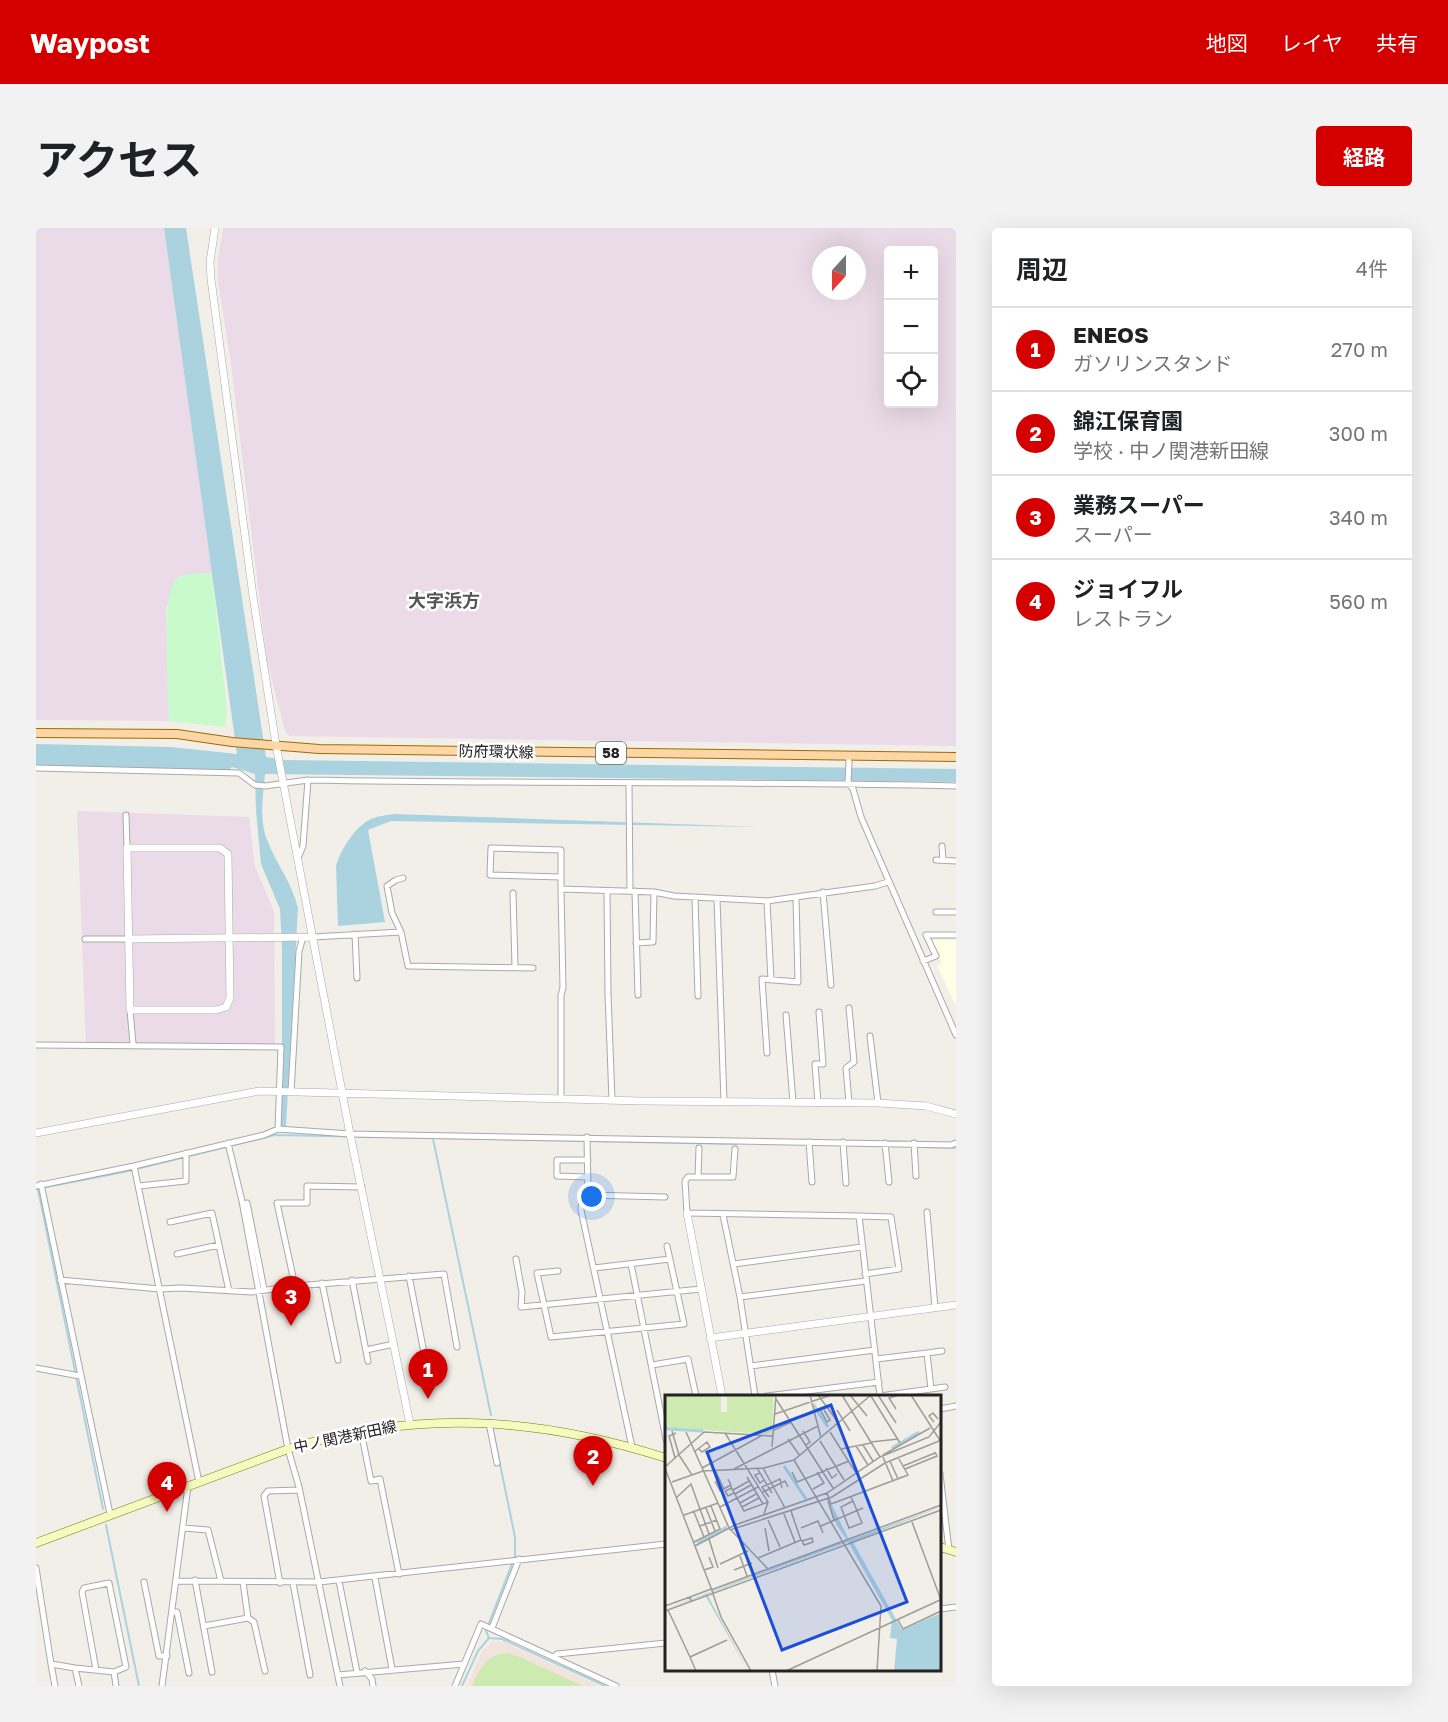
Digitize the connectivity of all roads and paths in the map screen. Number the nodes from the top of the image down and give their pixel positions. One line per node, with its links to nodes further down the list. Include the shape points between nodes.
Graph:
1 (214, 228): 3 (street, via 211,279)
2 (36, 733): 3 (main road, 防府環状線 / 58, via 177,734)
3 (276, 745): 5 (main road, 防府環状線 / 58, via 385,751); 8 (street)
4 (956, 757): 5 (main road, 防府環状線 / 58)
5 (848, 758): 9 (street)
6 (36, 768): 8 (street, via 239,773 255,785)
7 (308, 780): 8 (street); 10 (street); 15 (street, via 303,846)
8 (283, 783): 15 (street)
9 (848, 783): 10 (street); 11 (street); 21 (street)
10 (628, 784): 24 (street)
11 (956, 786)
12 (126, 815): 14 (street)
13 (942, 846): 17 (street)
14 (127, 848): 39 (street, via 225,850 229,859); 41 (street)
15 (298, 858): 38 (street)
16 (936, 860): 17 (street)
17 (943, 860): 18 (street)
18 (956, 861)
19 (561, 877): 19 (street, via 561,850 491,848 490,876); 22 (street)
20 (404, 878): 34 (street, via 387,886 392,913)
21 (888, 882): 26 (street); 43 (street)
22 (561, 889): 23 (street); 63 (street)
23 (607, 891): 24 (street); 64 (street)
24 (633, 891): 25 (street); 42 (street)
25 (654, 891): 28 (street); 42 (street, via 653,942)
26 (823, 892): 29 (street); 48 (street)
27 (513, 893): 44 (street)
28 (695, 897): 30 (street); 50 (street)
29 (796, 897): 31 (street); 47 (street, via 798,982)
30 (717, 899): 31 (street); 65 (street)
31 (767, 901): 47 (street)
32 (936, 912): 33 (street)
33 (956, 912)
34 (401, 932): 35 (street); 44 (street, via 408,966)
35 (355, 934): 38 (street); 46 (street)
36 (956, 935): 43 (street, via 926,935 936,956)
37 (301, 937): 38 (street); 39 (street); 61 (street)
38 (313, 937): 62 (street)
39 (230, 938): 41 (street); 52 (street, via 230,999 226,1007)
40 (85, 939): 41 (street)
41 (129, 939): 52 (street)
42 (636, 944): 49 (street)
43 (923, 961): 55 (street)
44 (515, 967): 45 (street)
45 (533, 968)
46 (357, 978)
47 (771, 980): 59 (street, via 762,980)
48 (831, 985)
49 (638, 995)
50 (698, 996)
51 (849, 1008): 69 (street, via 854,1062 846,1068)
52 (130, 1010): 57 (street)
53 (819, 1012): 68 (street, via 823,1064 815,1064)
54 (786, 1015): 66 (street)
55 (956, 1035)
56 (870, 1036): 67 (street)
57 (133, 1044): 58 (street); 60 (street, via 281,1047)
58 (36, 1045)
59 (767, 1053)
60 (280, 1091): 61 (street); 71 (street); 72 (street, via 235,1095)
61 (290, 1091): 62 (street)
62 (342, 1093): 63 (street); 73 (street)
63 (561, 1099): 64 (street)
64 (612, 1100): 65 (street)
65 (724, 1101): 66 (street)
66 (793, 1102): 68 (street)
67 (878, 1102): 69 (street); 70 (street, via 926,1106)
68 (818, 1103): 69 (street)
69 (849, 1103)
70 (956, 1114)
71 (278, 1129): 73 (street); 77 (street)
72 (36, 1133)
73 (350, 1134): 74 (street); 94 (street)
74 (587, 1137): 75 (street); 84 (street)
75 (809, 1142): 76 (street); 89 (street)
76 (843, 1142): 78 (street); 91 (street)
77 (228, 1143): 83 (street); 123 (street)
78 (885, 1143): 79 (street); 90 (street)
79 (914, 1143): 80 (street); 86 (street)
80 (956, 1143)
81 (699, 1149): 88 (street)
82 (735, 1149): 88 (street, via 733,1177)
83 (186, 1153): 85 (street); 93 (street, via 186,1181)
84 (588, 1160): 87 (street); 87 (street, via 557,1160 557,1176)
85 (134, 1166): 92 (street); 93 (street)
86 (916, 1176)
87 (588, 1177): 95 (street)
88 (698, 1177): 99 (street, via 685,1181)
89 (812, 1182)
90 (889, 1182)
91 (846, 1183)
92 (39, 1185): 116 (street)
93 (139, 1186): 120 (street)
94 (362, 1187): 115 (street); 119 (street, via 307,1186 307,1203 277,1203)
95 (588, 1195): 96 (street); 111 (street, via 581,1210)
96 (665, 1197)
97 (247, 1203): 121 (street)
98 (927, 1212): 131 (street)
99 (687, 1213): 100 (street); 122 (street)
100 (723, 1215): 101 (street); 110 (street)
101 (859, 1216): 105 (street); 114 (street, via 891,1217 899,1269)
102 (170, 1222): 103 (street, via 212,1213)
103 (219, 1245): 106 (street); 124 (street)
104 (667, 1246): 108 (street)
105 (862, 1247): 110 (street); 114 (street)
106 (177, 1254)
107 (516, 1258): 129 (street, via 521,1307)
108 (670, 1259): 109 (street); 125 (street)
109 (631, 1264): 111 (street); 126 (street)
110 (734, 1264): 127 (street)
111 (594, 1268): 128 (street)
112 (558, 1271): 129 (street, via 537,1273)
113 (409, 1276): 115 (street); 138 (street, via 444,1274); 149 (street)
114 (866, 1277): 127 (street); 132 (street)
115 (380, 1278): 117 (street); 137 (street)
116 (60, 1280): 120 (street); 150 (street)
117 (352, 1280): 118 (street); 139 (street)
118 (322, 1283): 119 (street); 144 (street)
119 (295, 1286): 121 (street)
120 (160, 1289): 124 (street); 170 (street)
121 (264, 1289): 123 (street)
122 (701, 1289): 125 (street); 136 (street)
123 (257, 1290): 124 (street); 167 (street)
124 (229, 1291)
125 (678, 1292): 126 (street); 133 (street, via 684,1324)
126 (638, 1296): 128 (street); 133 (street)
127 (740, 1297): 135 (street)
128 (600, 1299): 129 (street); 134 (street)
129 (545, 1304): 134 (street, via 551,1337)
130 (956, 1305): 131 (street)
131 (935, 1308): 132 (street)
132 (871, 1317): 135 (street); 140 (street)
133 (644, 1328): 134 (street); 146 (street)
134 (607, 1332): 166 (street)
135 (747, 1333): 136 (street); 147 (street)
136 (710, 1338): 155 (street)
137 (394, 1344): 139 (street); 163 (street)
138 (457, 1347)
139 (366, 1350): 145 (street)
140 (875, 1350): 143 (street); 147 (street)
141 (942, 1351): 142 (street)
142 (927, 1353): 143 (street); 153 (street)
143 (876, 1359): 151 (street)
144 (338, 1360)
145 (368, 1361)
146 (652, 1365): 154 (street, via 688,1359); 164 (street)
147 (751, 1366): 156 (street)
148 (36, 1368): 150 (street)
149 (427, 1368)
150 (80, 1376): 174 (street)
151 (879, 1382): 157 (street); 158 (street)
152 (945, 1387): 153 (street)
153 (931, 1389): 159 (street)
154 (696, 1395)
155 (722, 1395)
156 (755, 1395)
157 (775, 1395)
158 (880, 1395)
159 (887, 1395)
160 (956, 1406): 161 (street)
161 (941, 1409)
162 (489, 1422): 163 (main road, 中ノ関港新田線); 166 (main road, 中ノ関港新田線, via 566,1431); 169 (street)
163 (410, 1424): 165 (main road, 中ノ関港新田線)
164 (665, 1426)
165 (361, 1431): 167 (main road, 中ノ関港新田線); 181 (street, via 371,1481 380,1479)
166 (632, 1447): 168 (main road, 中ノ関港新田線)
167 (288, 1449): 170 (main road, 中ノ関港新田線); 172 (street)
168 (665, 1458)
169 (497, 1463)
170 (199, 1482): 171 (main road, 中ノ関港新田線)
171 (188, 1486): 174 (main road, 中ノ関港新田線); 175 (street)
172 (299, 1491): 189 (street); 190 (street, via 268,1491 264,1496)
173 (941, 1494): 178 (street)
174 (110, 1514): 176 (main road, 中ノ関港新田線)
175 (183, 1528): 184 (street); 185 (street, via 208,1530)
176 (36, 1543)
177 (665, 1544): 179 (street)
178 (953, 1551)
179 (519, 1559): 181 (street); 197 (street)
180 (36, 1568): 201 (street)
181 (399, 1574): 182 (street)
182 (375, 1578): 187 (street); 205 (street)
183 (195, 1580): 184 (street); 185 (street); 196 (street)
184 (176, 1581): 194 (street)
185 (221, 1581): 186 (street)
186 (243, 1581): 190 (street); 195 (street)
187 (339, 1581): 189 (street); 211 (street)
188 (144, 1582): 199 (street, via 159,1656)
189 (319, 1582): 191 (street); 214 (street)
190 (280, 1583): 191 (street)
191 (293, 1583): 213 (street)
192 (956, 1607): 193 (street)
193 (941, 1609)
194 (172, 1612): 199 (street); 212 (street, via 177,1612)
195 (248, 1618): 196 (street); 206 (street, via 254,1622)
196 (204, 1626): 210 (street)
197 (492, 1628): 200 (street); 202 (street, via 481,1624)
198 (665, 1643): 200 (street)
199 (167, 1656): 218 (street)
200 (554, 1657): 222 (street)
201 (51, 1664): 203 (street); 215 (street)
202 (464, 1665): 205 (street); 221 (street)
203 (75, 1668): 204 (street); 216 (street)
204 (96, 1670): 209 (street); 209 (street, via 82,1592 84,1588 109,1583 126,1667)
205 (392, 1670): 207 (street)
206 (265, 1671)
207 (365, 1671): 211 (street); 220 (street)
208 (772, 1671): 223 (street)
209 (114, 1672): 217 (street)
210 (213, 1672)
211 (357, 1672): 214 (street)
212 (189, 1673)
213 (310, 1675)
214 (338, 1675): 219 (street)
215 (55, 1686)
216 (79, 1686)
217 (116, 1686)
218 (162, 1686)
219 (340, 1686)
220 (373, 1686)
221 (454, 1686)
222 (616, 1686)
223 (775, 1686)

